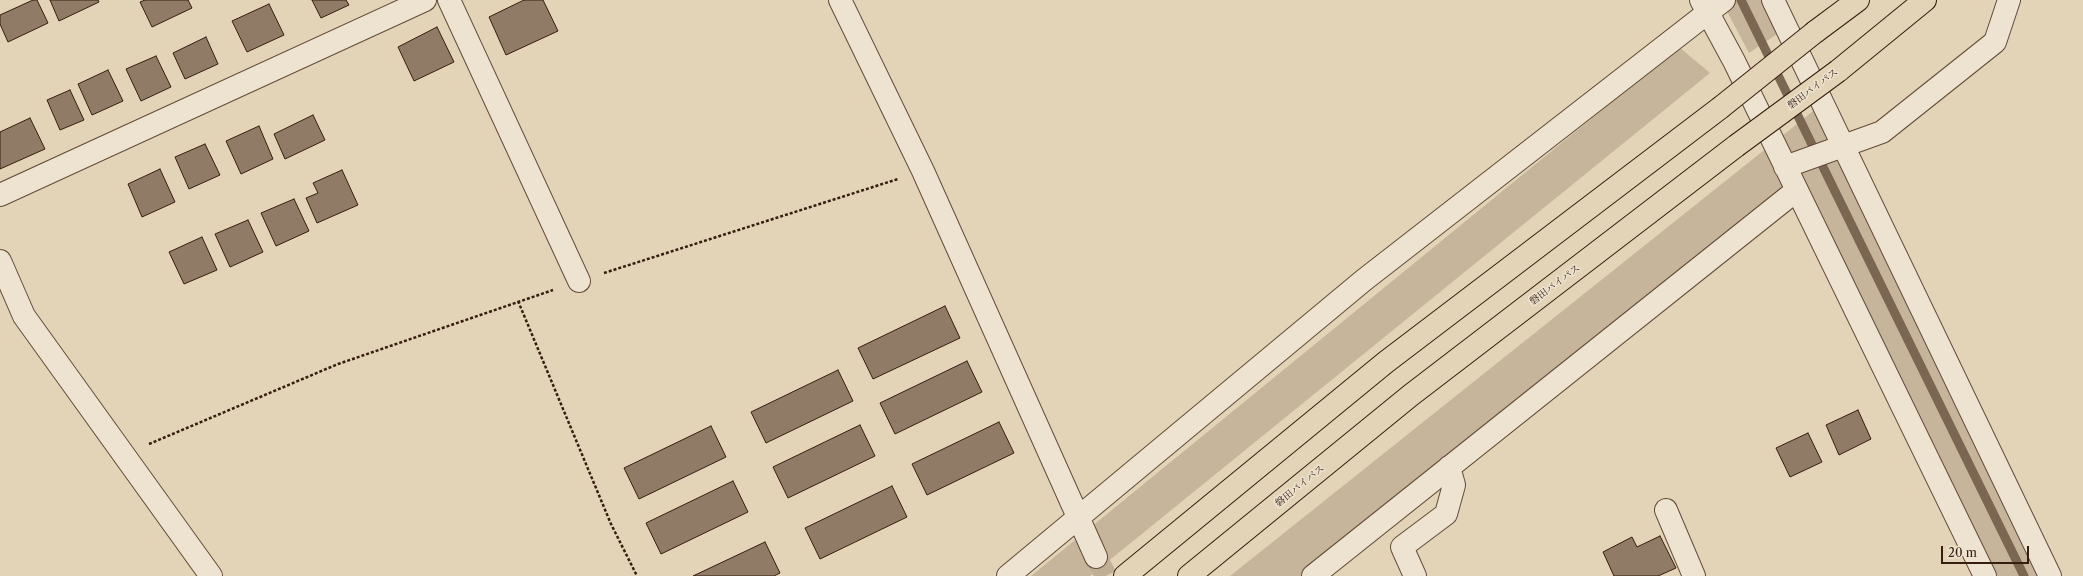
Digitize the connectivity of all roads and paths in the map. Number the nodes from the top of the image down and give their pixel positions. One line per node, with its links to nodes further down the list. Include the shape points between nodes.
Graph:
1 (425, 0): 13 (street)
2 (449, 0): 15 (street)
3 (840, 0): 11 (street)
4 (1773, 0): 9 (street)
5 (1858, 0): 25 (highway, bridge, via 1386,362)
6 (1925, 0): 26 (highway, 磐田バイパス, bridge, via 1838,70 1411,395)
7 (2009, 0): 9 (street, via 1995,42 1882,132)
8 (1711, 4): 10 (street); 20 (street, via 1364,280)
9 (1843, 145): 10 (street); 31 (street)
10 (1786, 167): 12 (street)
11 (923, 171): 15 (path); 20 (street)
12 (1797, 190): 18 (street); 30 (street)
13 (0, 195)
14 (0, 261): 17 (street, via 24,316)
15 (579, 281): 16 (path)
16 (518, 301): 17 (path, via 338,364); 23 (path, via 611,524)
17 (124, 454): 22 (street)
18 (1450, 467): 27 (street); 28 (street, via 1454,486 1446,514 1402,547)
19 (1666, 510): 29 (street)
20 (1078, 517): 21 (street); 24 (street)
21 (1096, 557)
22 (211, 576)
23 (637, 576)
24 (1008, 576)
25 (1125, 576)
26 (1189, 576)
27 (1312, 576)
28 (1415, 576)
29 (1694, 576)
30 (1985, 576)
31 (2050, 576)

